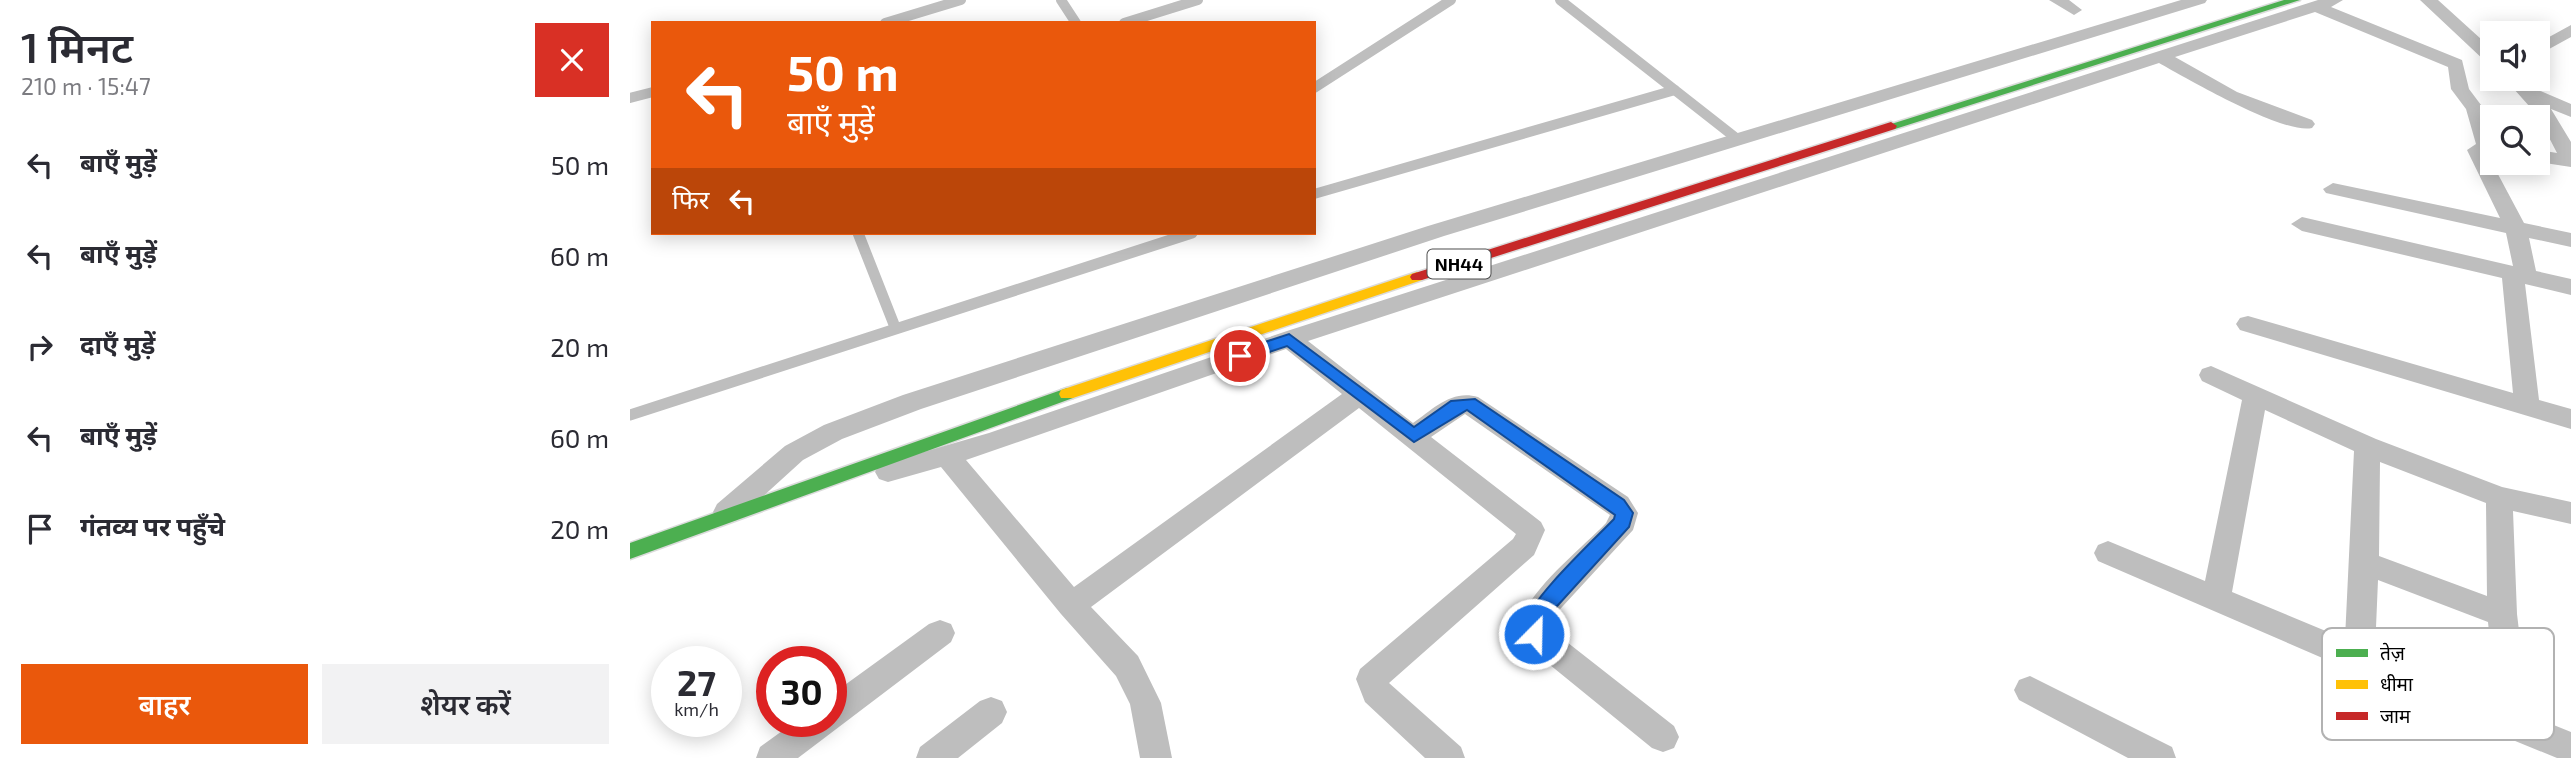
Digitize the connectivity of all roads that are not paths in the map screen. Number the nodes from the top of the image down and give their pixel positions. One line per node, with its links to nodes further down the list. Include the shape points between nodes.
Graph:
1 (961, 0): 12 (lane)
2 (1061, 0): 13 (lane)
3 (1198, 0): 14 (lane)
4 (1451, 0): 19 (lane)
5 (1560, 0): 20 (lane)
6 (2057, 0): 11 (street)
7 (2199, 0): 28 (street)
8 (2245, 0): 28 (highway)
9 (2428, 0): 17 (street)
10 (2315, 2): 18 (street); 26 (street, via 2456,64 2460,89); 57 (highway, NH44, via 1640,204 1146,366)
11 (2074, 10)
12 (892, 21)
13 (1075, 21)
14 (1130, 21)
15 (2571, 30): 16 (street)
16 (2550, 43)
17 (2480, 47)
18 (2162, 57): 27 (street, via 2230,96); 45 (street)
19 (1316, 87)
20 (1675, 90): 28 (lane); 33 (lane)
21 (2526, 91): 30 (street, via 2546,114)
22 (2533, 91): 25 (street)
23 (651, 93): 24 (lane)
24 (630, 99)
25 (2571, 111)
26 (2480, 121)
27 (2305, 124)
28 (1742, 145): 56 (street, via 1167,317 912,402 833,432)
29 (2550, 158): 30 (street)
30 (2571, 161)
31 (2489, 175): 36 (street)
32 (2333, 189): 36 (street)
33 (1316, 193)
34 (2302, 224): 40 (street)
35 (1520, 227): 42 (highway, NH44)
36 (2516, 229): 39 (street); 40 (street)
37 (859, 235): 44 (lane)
38 (1186, 235): 44 (lane)
39 (2571, 240)
40 (2520, 275): 41 (street); 49 (street)
41 (2571, 287)
42 (1252, 314)
43 (2248, 324): 49 (street)
44 (895, 327): 50 (lane)
45 (1289, 339): 47 (street); 55 (street)
46 (2211, 375): 48 (street)
47 (1360, 394): 52 (street); 66 (street)
48 (2255, 397): 53 (street); 65 (street)
49 (2528, 407): 51 (street)
50 (630, 415)
51 (2571, 419)
52 (1414, 435): 76 (street, via 1457,405 1469,404 1624,513 1616,531 1541,610 1534,634); 82 (street, via 1531,530 1524,547 1371,679 1376,692)
53 (2367, 446): 59 (street); 64 (street)
54 (832, 452): 56 (highway)
55 (946, 455): 57 (street, via 860,479); 66 (street)
56 (765, 475): 58 (highway); 61 (street)
57 (809, 486): 61 (highway, NH44)
58 (726, 489)
59 (2499, 497): 60 (street); 67 (street)
60 (2571, 513)
61 (722, 518): 62 (highway, NH44)
62 (630, 551)
63 (2108, 553): 65 (street)
64 (2365, 563): 67 (street); 68 (street)
65 (2216, 599): 71 (street)
66 (1071, 605): 81 (street, via 1127,666 1145,703)
67 (2502, 614): 69 (street)
68 (2361, 628)
69 (2504, 628)
70 (940, 634): 73 (street)
71 (2322, 643)
72 (2030, 690): 83 (street)
73 (847, 702)
74 (991, 712): 80 (street)
75 (800, 737): 79 (street)
76 (1663, 737)
77 (2551, 740): 78 (street)
78 (2571, 748)
79 (772, 758)
80 (932, 758)
81 (1156, 758)
82 (1449, 758)
83 (2160, 758)

